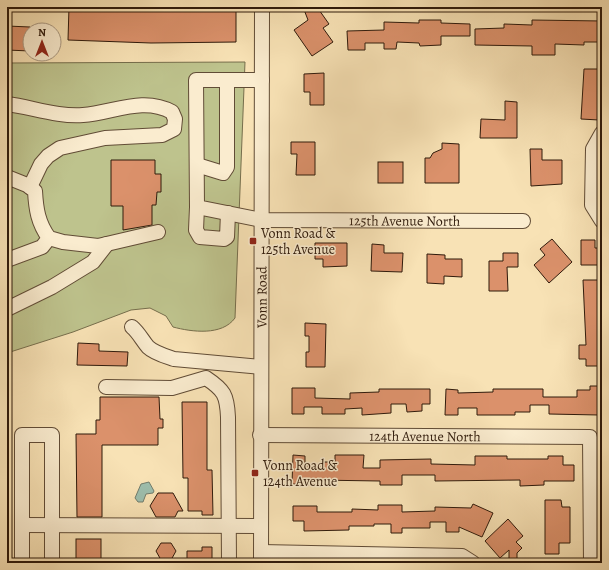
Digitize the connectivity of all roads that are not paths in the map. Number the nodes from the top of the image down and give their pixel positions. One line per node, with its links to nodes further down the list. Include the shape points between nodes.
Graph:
1 (262, 7): 3 (street, Vonn Road)
2 (227, 80): 3 (street); 6 (street, via 196,80); 6 (street, via 227,167 223,173)
3 (262, 80): 11 (street, Vonn Road)
4 (7, 104): 8 (street, via 82,115 123,107 156,106 172,112 175,119 174,129 162,135 105,138 60,148 41,164)
5 (602, 133): 13 (street, via 593,149 592,205)
6 (196, 165): 9 (street)
7 (7, 177): 8 (street)
8 (30, 188): 15 (street, via 35,191 38,220)
9 (197, 208): 10 (street, 125th Avenue North); 10 (street, via 196,230 200,237 227,237)
10 (228, 213): 11 (street, 125th Avenue North)
11 (262, 220): 12 (street, 125th Avenue North); 20 (street, Vonn Road)
12 (523, 221)
13 (602, 221)
14 (158, 232): 16 (street)
15 (49, 238): 16 (street, via 98,246); 17 (street, via 42,247)
16 (107, 244): 18 (street, via 94,262 52,287)
17 (7, 260)
18 (7, 309)
19 (132, 327): 20 (street, via 148,347 168,357)
20 (261, 367): 22 (street, Vonn Road)
21 (106, 387): 25 (street, via 172,388 206,378 218,386 227,400)
22 (260, 435): 26 (street, Vonn Road); 32 (street, 124th Avenue North, via 590,437)
23 (22, 525): 24 (street); 24 (street, via 22,435 52,435); 28 (street)
24 (52, 526): 25 (street); 29 (street)
25 (228, 526): 26 (street); 30 (street)
26 (260, 526): 27 (street, Vonn Road)
27 (261, 558): 31 (street, via 462,556)
28 (22, 563)
29 (52, 563)
30 (229, 563)
31 (473, 563)
32 (591, 563)

